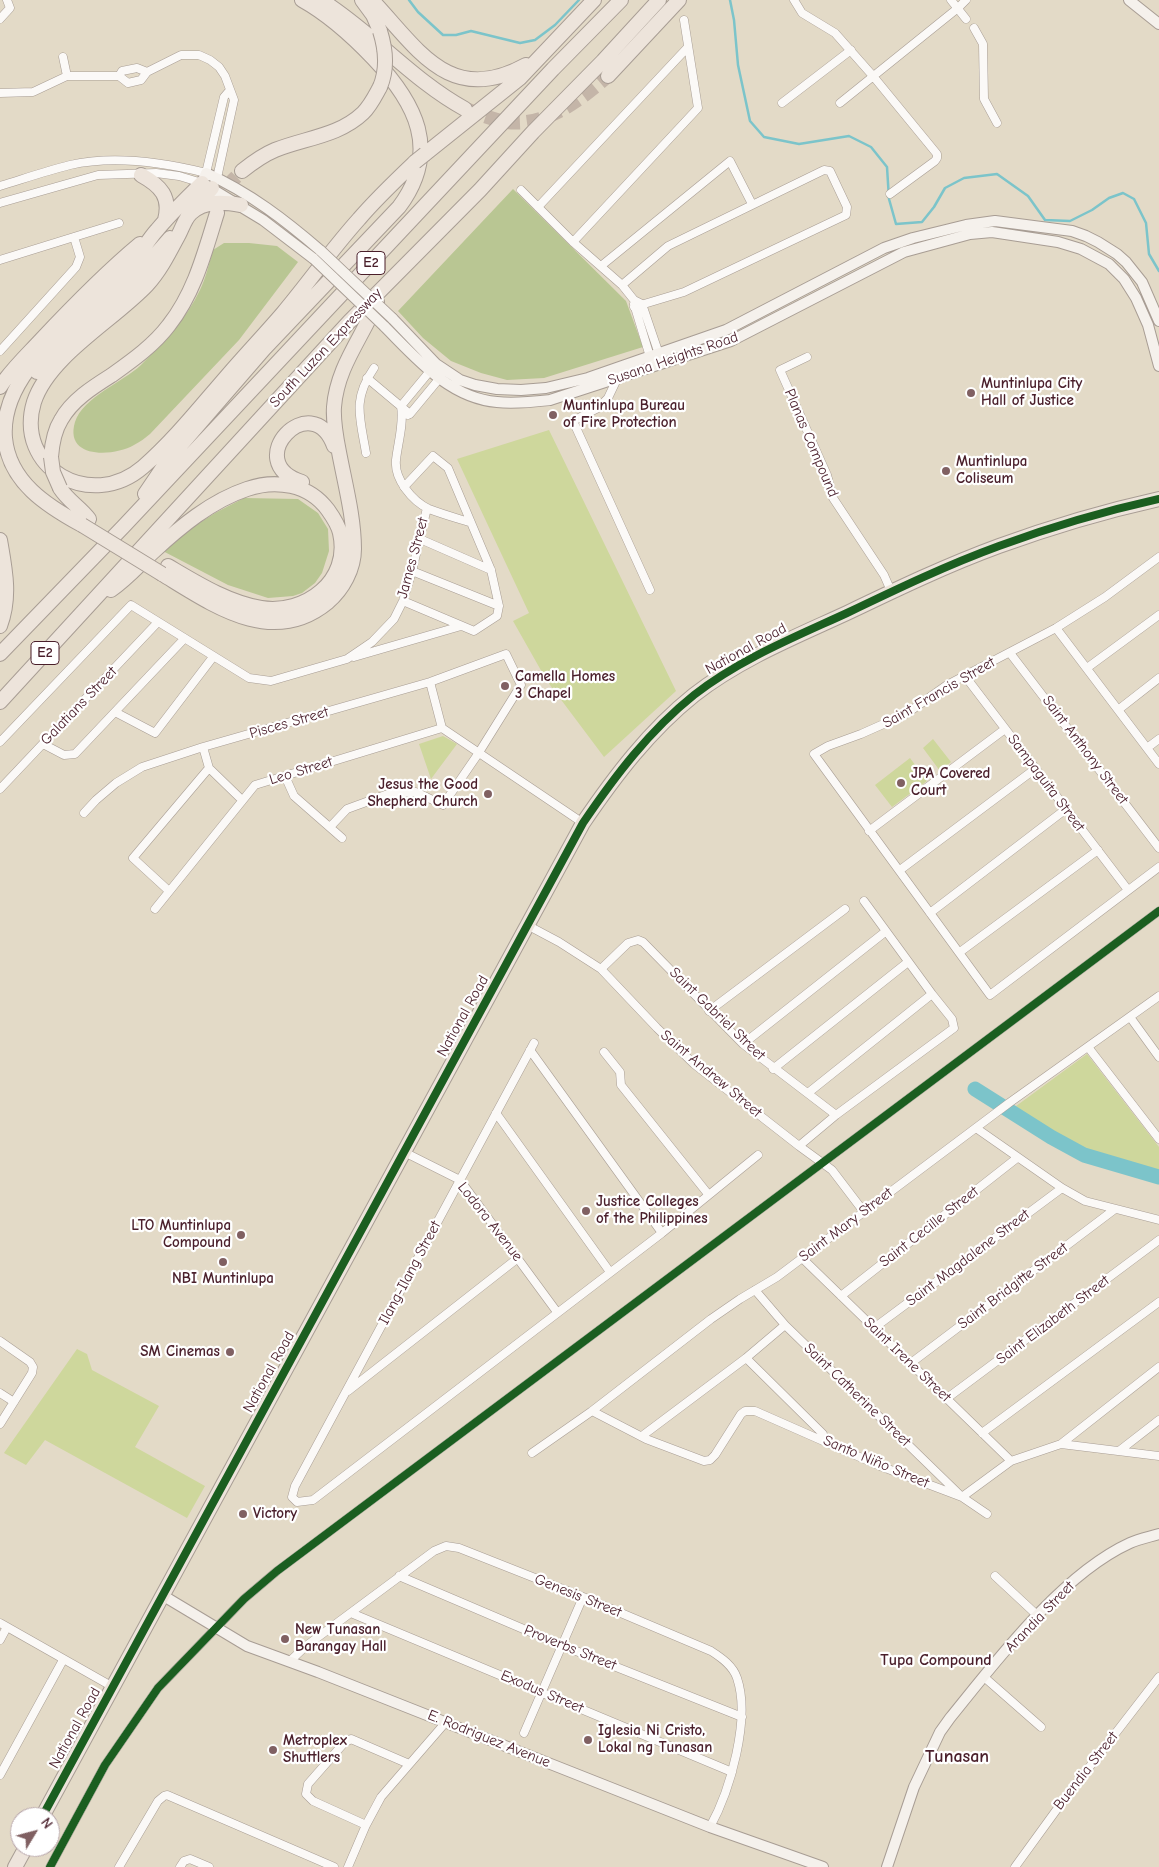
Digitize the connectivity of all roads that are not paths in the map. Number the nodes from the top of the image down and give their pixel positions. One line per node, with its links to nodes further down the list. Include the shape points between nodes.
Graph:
1 (7, 0): 16 (street, via 10,8)
2 (302, 0): 60 (highway, via 355,39 396,85 416,117 421,154 412,185 398,207)
3 (321, 0): 33 (highway, via 425,83)
4 (362, 0): 36 (highway, bridge, via 380,31 386,67 380,87 368,108 347,125 276,150)
5 (372, 0): 23 (highway, via 420,53 438,68 452,74 480,79 498,78)
6 (594, 0): 23 (highway)
7 (621, 0): 82 (highway, South Luzon Expressway / E2)
8 (659, 0): 56 (highway, South Luzon Expressway / E2)
9 (679, 0): 27 (highway)
10 (794, 0): 21 (street, via 802,14 829,28)
11 (951, 0): 14 (street)
12 (966, 0): 14 (street)
13 (1129, 0): 18 (main road)
14 (958, 8): 15 (street); 28 (street)
15 (966, 18)
16 (0, 19)
17 (684, 20): 20 (street)
18 (1159, 24)
19 (974, 28): 34 (street, via 983,44 984,99)
20 (688, 47): 46 (street); 52 (street, via 698,108)
21 (850, 50): 28 (street); 31 (street)
22 (63, 56): 25 (street)
23 (542, 56): 72 (highway, via 509,87 420,158 360,218)
24 (147, 72): 26 (street, via 137,68 122,71); 26 (street, via 141,80 128,83); 29 (street, via 175,56 199,55 219,67)
25 (67, 76): 26 (street); 30 (street, via 33,92)
26 (119, 76)
27 (608, 76)
28 (873, 76): 32 (street); 42 (street, via 937,158)
29 (230, 90): 39 (street, via 224,97); 39 (street, via 234,100)
30 (0, 93)
31 (782, 103)
32 (840, 103)
33 (465, 109)
34 (997, 123)
35 (70, 165): 38 (street); 39 (street, via 97,161 158,163); 40 (street)
36 (242, 171)
37 (141, 174): 38 (street, via 98,175); 39 (street, via 156,173); 50 (highway, via 165,197 167,205)
38 (74, 180): 43 (street)
39 (209, 181): 45 (main road, Susana Heights Road); 47 (highway); 63 (main road, Susana Heights Road, bridge, via 244,192 268,207 322,251 414,343 460,380 497,389 546,388)
40 (0, 186)
41 (521, 190): 46 (street)
42 (890, 194)
43 (0, 203)
44 (752, 204): 54 (street, via 730,161); 55 (street, via 668,246); 58 (street, via 824,170 830,171 848,212 684,292)
45 (241, 205): 47 (highway, via 214,202); 66 (main road, Susana Heights Road, bridge, via 314,259)
46 (538, 207): 52 (street)
47 (185, 209): 50 (highway); 72 (highway, via 163,264 148,284 78,345 45,380 32,409 31,427 38,450 54,471 76,483 104,486 121,481 142,468); 80 (highway, via 135,279 38,371 21,394 14,411 13,445 28,477 52,500)
48 (217, 213): 80 (highway, bridge, via 193,285 169,325 150,345 83,395 67,411 57,429 51,457 53,472 67,498 83,511)
49 (119, 223): 51 (street)
50 (161, 225): 70 (highway, via 59,321); 80 (highway, via 129,267 33,364 16,386 6,411 6,446 16,472 45,502)
51 (74, 237): 53 (street); 61 (street, via 80,257 76,267)
52 (572, 242): 54 (street)
53 (0, 260)
54 (601, 266): 55 (street)
55 (622, 285): 57 (street)
56 (383, 288): 75 (highway, via 338,384 334,409); 92 (highway, South Luzon Expressway / E2)
57 (634, 303): 58 (street); 63 (street)
58 (642, 304): 63 (street)
59 (1159, 321): 63 (main road, Susana Heights Road, via 1142,282 1126,262 1108,248 1072,231 995,220 884,248 726,330)
60 (264, 349): 72 (highway); 82 (highway, via 168,460)
61 (0, 351)
62 (807, 357): 90 (street, Planas Compound, via 780,370 827,475 833,498 884,575)
63 (656, 359): 64 (main road, Susana Heights Road, via 731,341 904,252 970,234 992,232 1058,242 1109,264 1136,298 1148,325); 69 (main road, Susana Heights Road)
64 (1159, 366)
65 (374, 368): 67 (street)
66 (430, 371): 68 (main road, Susana Heights Road); 71 (street)
67 (367, 378): 71 (street); 74 (street, via 359,404)
68 (439, 379): 69 (main road, Susana Heights Road, via 472,396 521,404 550,400); 73 (street)
69 (617, 379): 89 (street, via 608,398 598,408 573,422)
70 (0, 387)
71 (401, 406): 73 (street)
72 (200, 408)
73 (407, 415): 76 (street, James Street, via 396,463)
74 (366, 453)
75 (342, 467): 79 (highway, via 329,435 316,424 298,425 280,441 277,456 281,470 290,478 322,493); 86 (highway, via 352,522 354,560 339,590 312,612 286,622 271,623 236,615)
76 (404, 487): 78 (street, James Street); 81 (street, via 434,456 448,468)
77 (1159, 499): 90 (highway, National Road, via 1020,538)
78 (427, 508): 81 (street); 83 (street, James Street)
79 (334, 518): 86 (highway, via 341,541 336,571 320,593 291,607 261,608 236,601); 92 (highway, via 316,496 302,488 277,484 248,488 190,521 124,580)
80 (86, 522): 86 (highway)
81 (470, 522): 87 (street)
82 (123, 527): 101 (highway, South Luzon Expressway / E2)
83 (420, 539): 87 (street); 88 (street, James Street)
84 (0, 540): 96 (highway, via 7,586)
85 (1159, 557): 98 (street, Saint Francis Street)
86 (165, 570)
87 (491, 570): 93 (street)
88 (412, 571): 91 (street, James Street); 93 (street)
89 (650, 590)
90 (891, 591): 127 (highway, National Road, via 751,659 695,695 636,750)
91 (402, 601): 97 (street); 103 (street, James Street, via 394,619 372,642)
92 (90, 604): 108 (highway, South Luzon Expressway / E2)
93 (499, 606): 97 (street, via 497,616 474,631)
94 (1159, 615): 104 (street)
95 (158, 622): 99 (street, James Street); 114 (street, James Street, via 131,605); 115 (street, Galatians Street)
96 (0, 626)
97 (461, 626): 103 (street)
98 (1056, 628): 100 (street, Saint Francis Street); 104 (street)
99 (184, 638): 102 (street, James Street); 110 (street)
100 (1010, 653): 105 (street, Saint Francis Street); 131 (street, Saint Anthony Street)
101 (0, 654)
102 (213, 657): 103 (street, James Street, via 249,678 272,681); 110 (street, via 155,733)
103 (347, 659)
104 (1087, 668): 109 (street)
105 (965, 676): 112 (street, Sampaguita Street); 129 (street, Saint Francis Street, via 891,722 814,754)
106 (1159, 678): 109 (street)
107 (430, 682): 111 (street); 116 (street, Pisces Street); 118 (street, Pisces Street, via 506,654 521,685)
108 (0, 702)
109 (1118, 710): 117 (street)
110 (115, 712): 115 (street, via 76,754 64,755)
111 (442, 728): 118 (street); 122 (street, Leo Street)
112 (1005, 729): 121 (street, Sampaguita Street); 129 (street)
113 (1159, 739): 117 (street)
114 (0, 742)
115 (43, 744): 123 (street, Galatians Street)
116 (202, 747): 120 (street); 126 (street, Pisces Street, via 142,767 96,800)
117 (1147, 748): 119 (street)
118 (478, 754): 127 (street); 128 (street, via 443,805 416,792 388,794 346,809)
119 (1159, 764)
120 (209, 768): 124 (street); 136 (street, via 133,858)
121 (1035, 769): 125 (street, Sampaguita Street); 134 (street)
122 (285, 776): 124 (street, Leo Street, via 255,785); 128 (street, via 294,796)
123 (0, 789)
124 (242, 800): 136 (street, Leo Street)
125 (1066, 809): 132 (street, Sampaguita Street); 141 (street)
126 (84, 813)
127 (583, 823): 142 (highway, National Road)
128 (331, 826): 130 (street)
129 (869, 831): 134 (street, Saint Francis Street)
130 (342, 838)
131 (1159, 848)
132 (1098, 850): 135 (street, Sampaguita Street); 144 (street)
133 (1159, 868): 135 (street)
134 (900, 870): 141 (street, Saint Francis Street)
135 (1128, 890): 144 (street, Saint Francis Street, via 990,995)
136 (169, 891): 139 (street, Leo Street)
137 (864, 901): 143 (street)
138 (845, 908): 149 (street)
139 (155, 909)
140 (1159, 911): 165 (street)
141 (930, 913): 144 (street, Saint Francis Street)
142 (527, 925): 146 (street, Saint Andrew Street); 162 (highway, National Road)
143 (885, 932): 145 (street); 151 (street)
144 (960, 952)
145 (908, 962): 147 (street); 155 (street)
146 (601, 969): 149 (street, Saint Gabriel Street, via 628,943 638,940); 161 (street, Saint Andrew Street, via 694,1064)
147 (932, 994): 156 (street); 158 (street, via 952,1019 954,1028)
148 (1159, 996): 150 (street, Saint Mary Street)
149 (709, 1011): 151 (street, Saint Gabriel Street)
150 (1130, 1017): 152 (street, Saint Mary Street); 154 (street)
151 (743, 1044): 155 (street, Saint Gabriel Street)
152 (1088, 1047): 159 (street, Saint Mary Street); 160 (street)
153 (604, 1052): 168 (street, via 620,1072 621,1085)
154 (1159, 1057)
155 (773, 1069): 156 (street, Saint Gabriel Street)
156 (808, 1093): 158 (street, Saint Gabriel Street)
157 (496, 1113): 166 (street, Ilang-Ilang Street); 172 (street, Ilang-Ilang Street, via 532,1047); 176 (street)
158 (836, 1116): 161 (street)
159 (976, 1128): 164 (street); 170 (street, Saint Mary Street)
160 (1159, 1139)
161 (799, 1146): 165 (street, Saint Andrew Street)
162 (404, 1152): 166 (street, Lodora Avenue); 209 (highway, National Road)
163 (758, 1155): 168 (street)
164 (1017, 1158): 167 (street); 178 (street, Saint Cecille Street)
165 (822, 1163): 170 (street, Saint Andrew Street, via 832,1170); 214 (street, via 277,1571)
166 (460, 1180): 174 (street, Lodora Avenue); 184 (street, Ilang-Ilang Street)
167 (1062, 1188): 169 (street, via 1085,1202); 182 (street, Saint Magdalene Street)
168 (708, 1194): 172 (street)
169 (1115, 1209): 171 (street); 186 (street, Saint Bridgitte Street)
170 (864, 1212): 175 (street, Saint Mary Street)
171 (1159, 1220)
172 (662, 1233): 176 (street)
173 (1159, 1240): 191 (street, Saint Elizabeth Street)
174 (518, 1258): 180 (street, Lodora Avenue); 187 (street)
175 (802, 1258): 177 (street, Saint Mary Street); 178 (street, Saint Irene Street)
176 (610, 1272): 180 (street)
177 (756, 1290): 181 (street, Saint Catherine Street); 193 (street, Saint Mary Street, via 711,1319)
178 (841, 1296): 182 (street, Saint Irene Street)
179 (1159, 1302): 196 (street)
180 (557, 1312): 190 (street, Ilang-Ilang Street, via 313,1500 297,1502 292,1492)
181 (785, 1325): 185 (street); 204 (street, Saint Catherine Street)
182 (874, 1328): 186 (street, Saint Irene Street)
183 (0, 1341): 192 (street, via 33,1367)
184 (366, 1356): 187 (street); 190 (street, Ilang-Ilang Street)
185 (746, 1358): 197 (street); 198 (street, via 823,1434)
186 (911, 1363): 191 (street, Saint Irene Street)
187 (378, 1367): 190 (street)
188 (1159, 1367): 199 (street)
189 (0, 1393): 192 (street)
190 (344, 1394)
191 (946, 1399): 196 (street, Saint Irene Street)
192 (14, 1402): 195 (street)
193 (592, 1411): 197 (street, Santo Niño Street); 201 (street, Saint Mary Street)
194 (1159, 1420): 200 (street)
195 (0, 1424)
196 (982, 1433): 203 (street, Saint Irene Street)
197 (642, 1436): 198 (street, Santo Niño Street, via 704,1461 715,1454 738,1417 750,1410)
198 (823, 1440): 204 (street, Santo Niño Street)
199 (1061, 1444): 200 (street); 203 (street)
200 (1119, 1451): 202 (street)
201 (532, 1453)
202 (1159, 1456)
203 (1011, 1462): 204 (street)
204 (962, 1498): 205 (street)
205 (987, 1514)
206 (1159, 1534): 212 (main road, Arandia Street, via 1131,1542 1107,1556 1065,1589)
207 (399, 1576): 210 (street, Genesis Street, via 434,1551 452,1546); 211 (street, Genesis Street); 216 (street, Proverbs Street)
208 (995, 1576): 212 (street)
209 (162, 1595): 214 (main road, E. Rodriguez Avenue); 221 (highway, National Road)
210 (583, 1597): 216 (street); 223 (street, Genesis Street, via 723,1659 737,1678)
211 (351, 1613): 218 (street, Genesis Street); 222 (street, Exodus Street)
212 (1038, 1616): 220 (main road, Arandia Street)
213 (4, 1625): 215 (street); 217 (street)
214 (215, 1628): 218 (main road, E. Rodriguez Avenue, via 247,1646); 233 (street, via 158,1688 130,1726 104,1765)
215 (0, 1640)
216 (561, 1645): 222 (street); 223 (street, Proverbs Street)
217 (63, 1660): 221 (street); 228 (street)
218 (290, 1661): 224 (main road, E. Rodriguez Avenue)
219 (1159, 1676): 241 (street, Buendia Street)
220 (984, 1677): 225 (street); 240 (main road, Arandia Street, via 940,1732 914,1787)
221 (113, 1688): 230 (highway, National Road)
222 (542, 1692): 226 (street); 229 (street, Exodus Street)
223 (742, 1717): 229 (street, Genesis Street)
224 (446, 1722): 227 (street); 232 (main road, E. Rodriguez Avenue)
225 (1041, 1727)
226 (524, 1733)
227 (409, 1764): 231 (street, via 381,1797); 231 (street, via 351,1739 308,1784 306,1794 313,1801)
228 (1, 1772)
229 (732, 1772): 232 (street, Genesis Street)
230 (48, 1807)
231 (366, 1825): 238 (street)
232 (710, 1827): 239 (main road, E. Rodriguez Avenue)
233 (50, 1867)
234 (119, 1867): 237 (street, via 164,1796)
235 (180, 1867): 236 (street, via 190,1859)
236 (209, 1867)
237 (334, 1867)
238 (348, 1867)
239 (823, 1867)
240 (887, 1867)
241 (1015, 1867)

